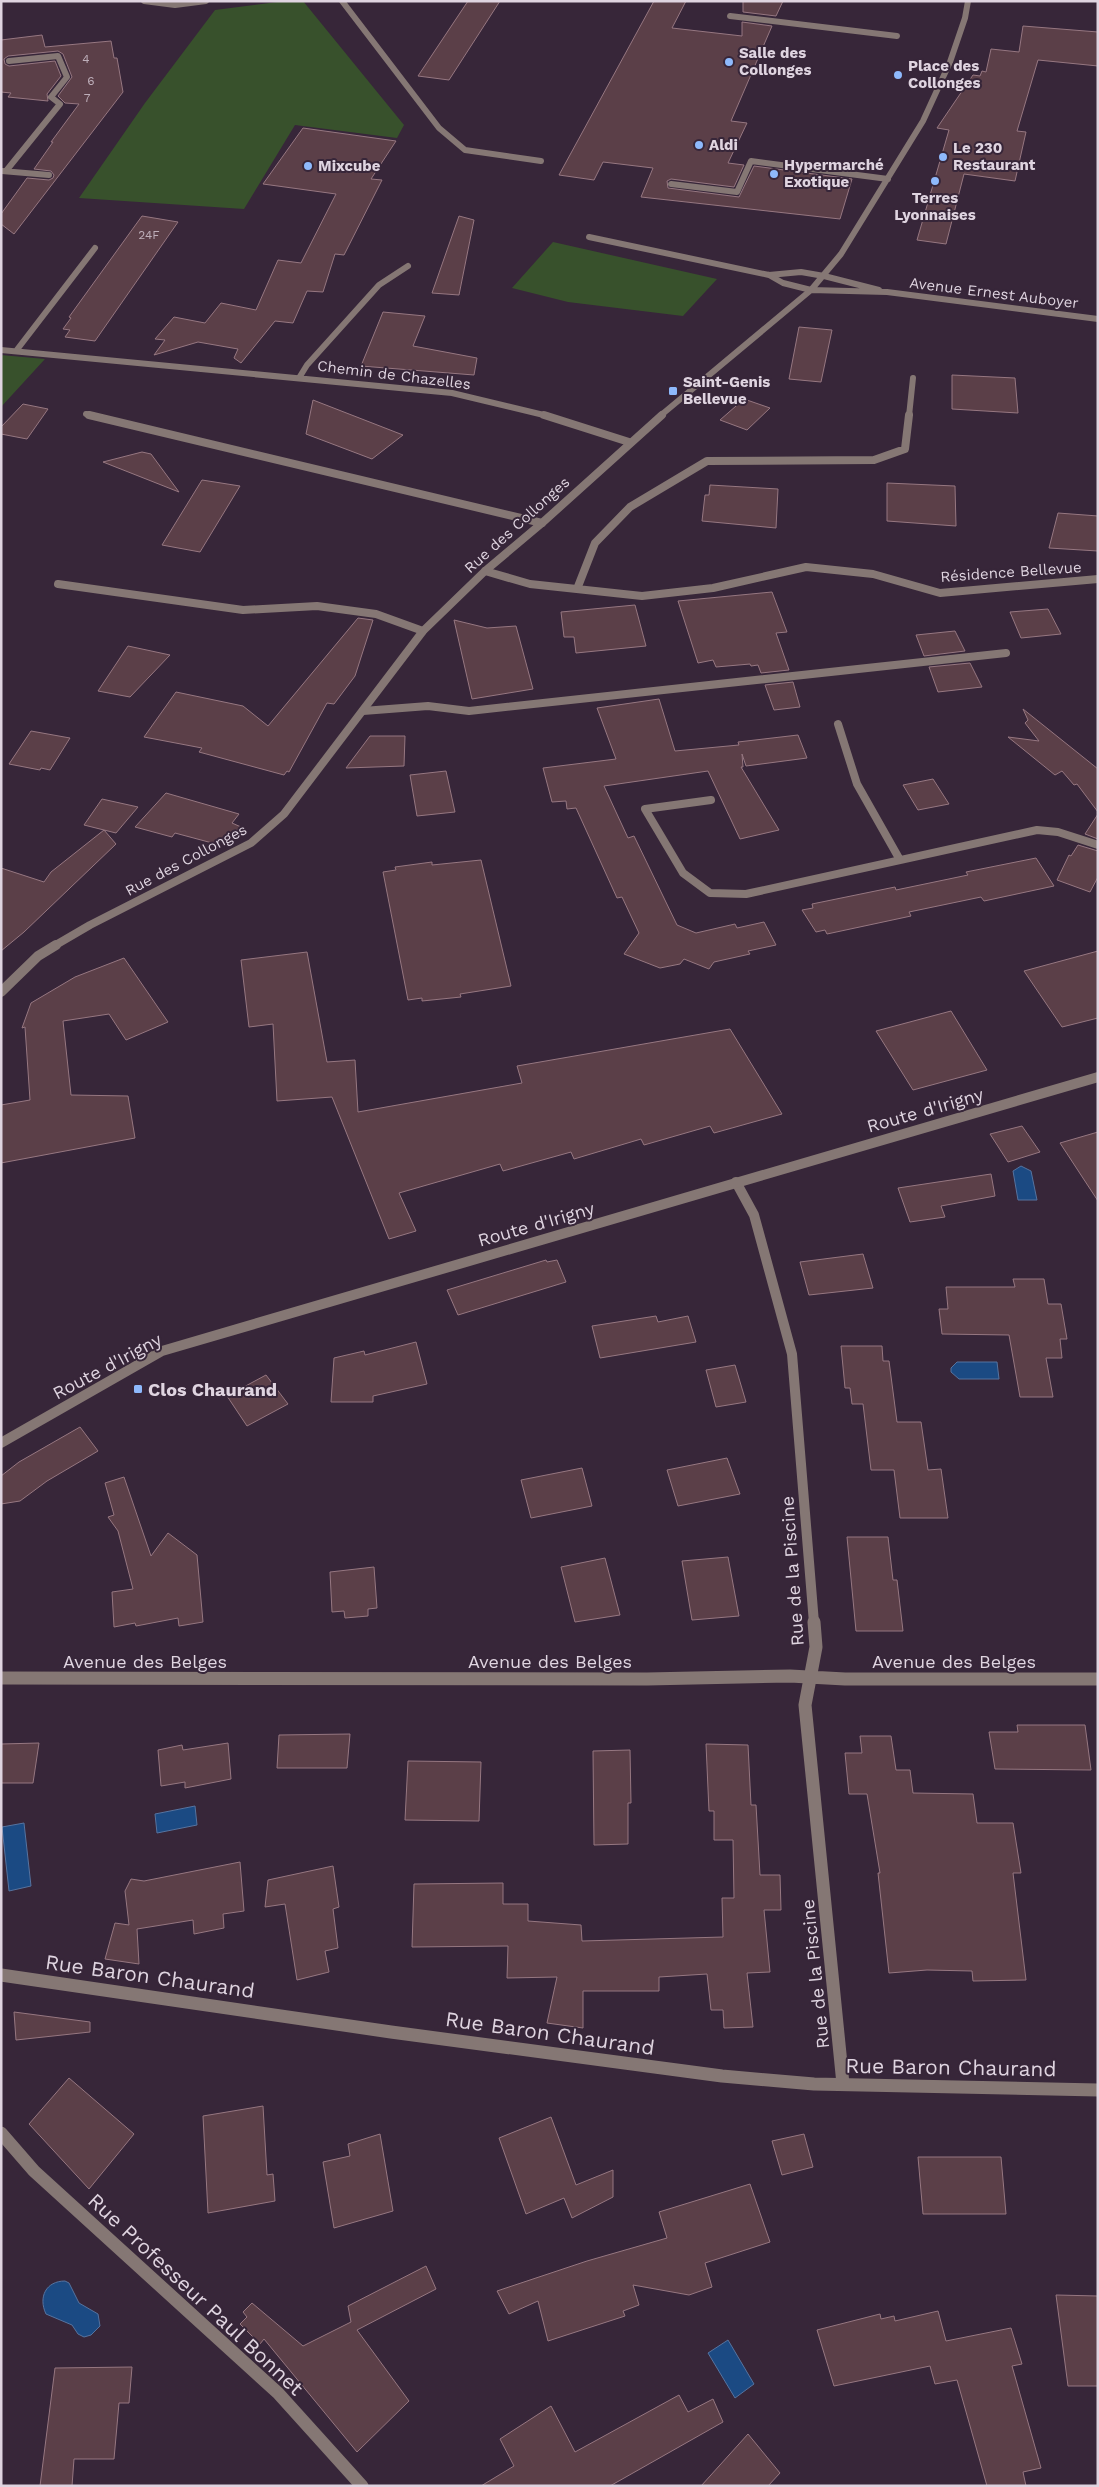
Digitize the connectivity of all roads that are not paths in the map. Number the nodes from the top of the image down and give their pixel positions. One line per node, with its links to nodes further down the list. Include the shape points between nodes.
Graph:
1 (144, 1): 2 (street, via 175,5)
2 (206, 1)
3 (342, 1): 8 (street, via 439,128 465,150)
4 (968, 1): 11 (street, Rue des Collonges, via 961,32 935,97)
5 (730, 16): 6 (street)
6 (897, 36)
7 (9, 61): 9 (street, via 58,56 67,77 51,97 60,104)
8 (541, 161)
9 (4, 171): 10 (street)
10 (49, 174)
11 (888, 178): 12 (street, via 751,161 737,192); 17 (street, Rue des Collonges)
12 (671, 184)
13 (589, 237): 16 (street)
14 (95, 248): 22 (street)
15 (408, 266): 23 (street, Chemin de Chazelles, via 379,285)
16 (769, 275): 17 (street, Avenue Ernest Auboyer, via 801,272); 18 (street, Avenue Ernest Auboyer, via 783,283)
17 (824, 276): 18 (street, Rue des Collonges); 19 (street, Avenue Ernest Auboyer)
18 (811, 290): 19 (street, Avenue Ernest Auboyer); 26 (street, Rue des Collonges)
19 (887, 292): 20 (street, Avenue Ernest Auboyer)
20 (1098, 320)
21 (1, 350): 22 (street, Chemin de Chazelles)
22 (16, 351): 23 (street, Chemin de Chazelles)
23 (299, 378): 26 (street, Chemin de Chazelles, via 452,393 532,411)
24 (913, 378): 31 (street, via 905,449 874,460 707,461 630,507 595,543)
25 (86, 414): 27 (street)
26 (629, 442): 27 (street, Rue des Collonges)
27 (542, 523): 28 (street, Rue des Collonges)
28 (484, 571): 31 (street, Résidence Bellevue, via 530,584); 32 (street, Rue des Collonges)
29 (1098, 579): 31 (street, Résidence Bellevue, via 940,593 873,574 806,567 713,588 642,596)
30 (58, 584): 32 (street, via 243,610 317,606 376,614)
31 (577, 589)
32 (423, 631): 34 (street, Rue des Collonges)
33 (1006, 653): 34 (street, via 469,711 428,706)
34 (363, 711): 39 (street, Rue des Collonges, via 284,814 251,843 90,925 38,956)
35 (838, 724): 38 (street, via 857,784)
36 (711, 800): 38 (street, via 645,809 683,873 710,893 746,894)
37 (1098, 845): 38 (street, via 1058,832 1036,830)
38 (900, 860)
39 (1, 992)
40 (1098, 1077): 41 (street, Route d'Irigny)
41 (736, 1182): 42 (street, Route d'Irigny, via 162,1351); 43 (street, Rue de la Piscine, via 754,1215 792,1354 816,1646)
42 (1, 1443)
43 (810, 1676): 44 (street, Avenue des Belges, via 647,1679); 45 (street, Avenue des Belges, via 845,1679); 47 (street, Rue de la Piscine, via 805,1704 842,2054)
44 (1, 1678)
45 (1098, 1679)
46 (1, 1975): 47 (street, Rue Baron Chaurand, via 722,2076)
47 (842, 2084): 48 (street, Rue Baron Chaurand)
48 (1098, 2090)
49 (1, 2133): 50 (street, Rue Professeur Paul Bonnet, via 34,2171 278,2393)
50 (362, 2486)

